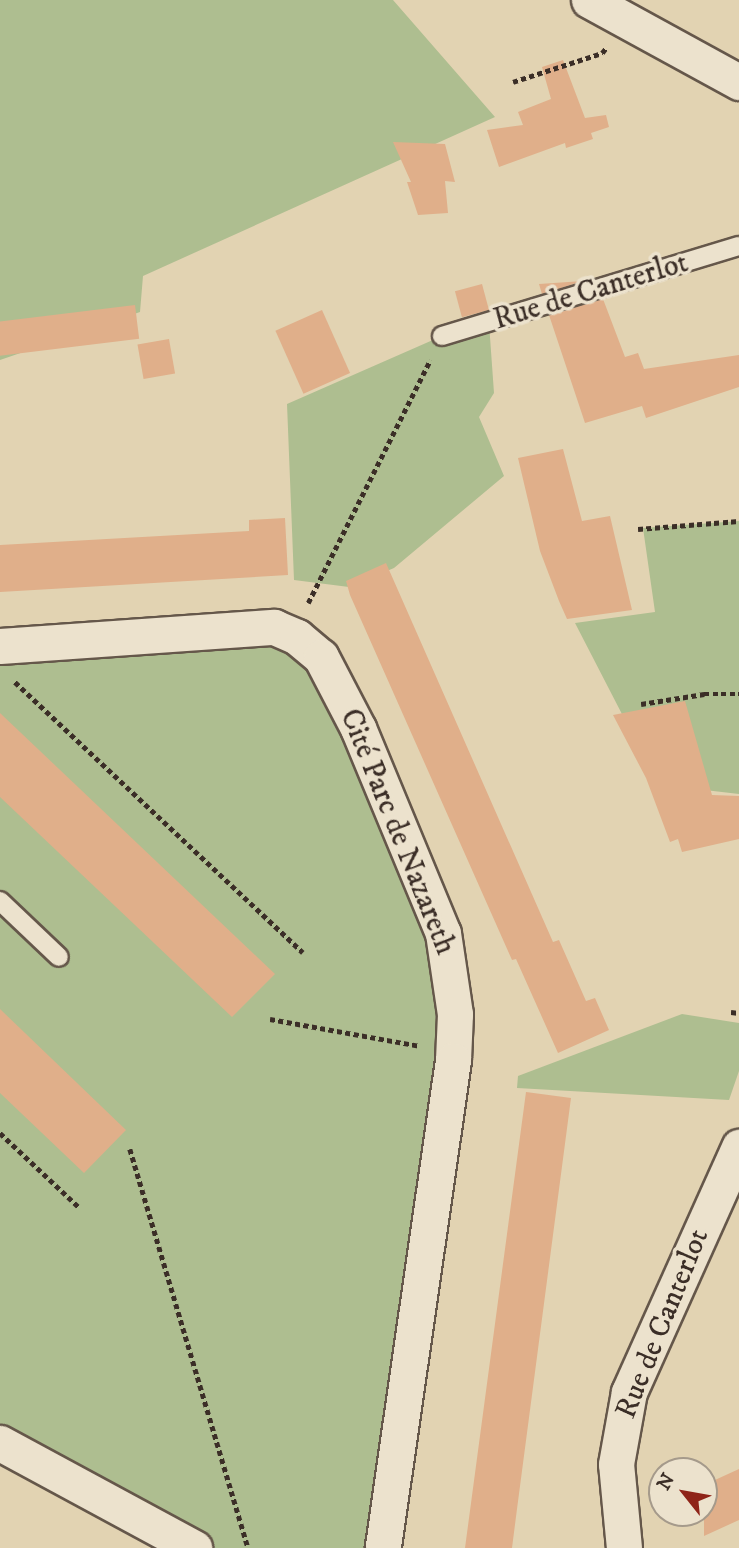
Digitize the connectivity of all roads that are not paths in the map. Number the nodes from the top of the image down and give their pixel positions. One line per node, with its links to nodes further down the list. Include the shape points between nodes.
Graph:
1 (589, 0): 2 (street)
2 (739, 82)
3 (739, 246): 4 (lane, Rue de Canterlot)
4 (442, 336)
5 (4, 661): 11 (street, Cité Parc de Nazareth, via 274,627 297,637 321,657 358,728 443,933 452,970 454,1052)
6 (0, 901): 7 (lane)
7 (59, 957)
8 (739, 1147): 12 (street, Rue de Canterlot, via 629,1392 616,1464)
9 (0, 1443): 10 (street)
10 (194, 1548)
11 (383, 1548)
12 (624, 1548)

